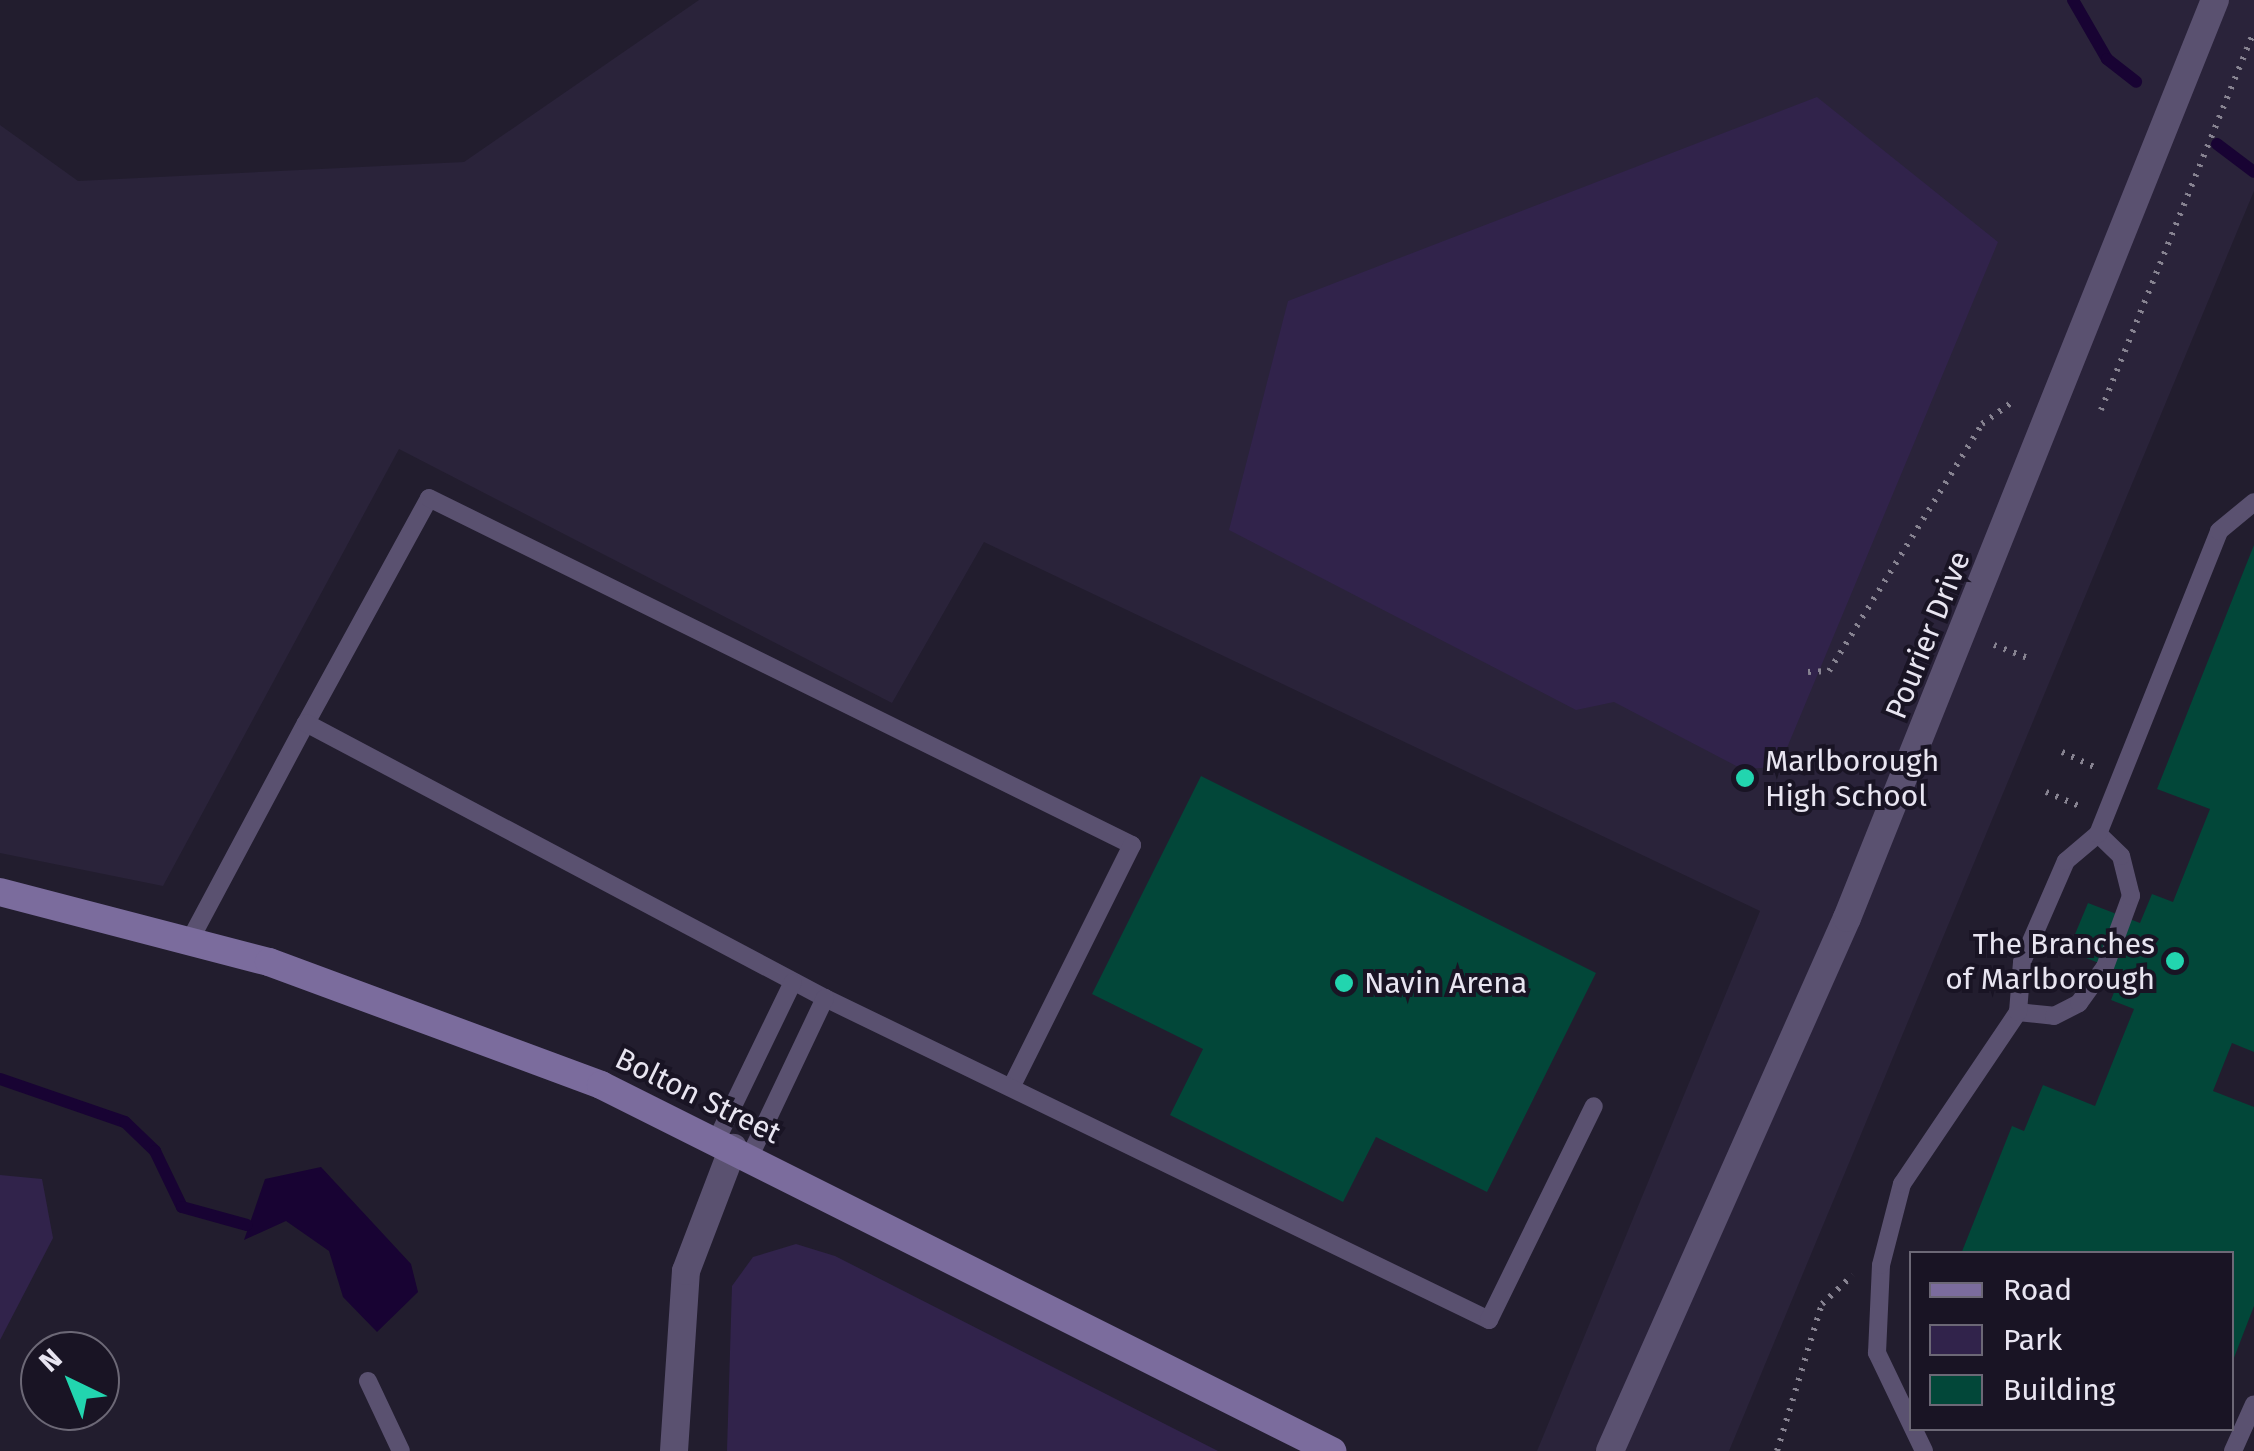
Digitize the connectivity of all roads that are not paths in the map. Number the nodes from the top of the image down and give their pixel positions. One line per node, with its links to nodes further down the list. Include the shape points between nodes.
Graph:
1 (2215, 0): 19 (street, Pourier Drive, via 1847,918)
2 (2254, 502): 4 (lane, via 2218,531)
3 (306, 722): 6 (lane); 7 (lane); 10 (lane, via 429,498 1132,845)
4 (2098, 834): 9 (lane, via 2066,861 2022,962); 9 (lane, via 2121,856 2131,896 2105,967 2080,1003 2054,1016)
5 (0, 892): 6 (main road, Bolton Street)
6 (190, 940): 12 (main road, Bolton Street, via 483,1036)
7 (794, 982): 8 (lane); 12 (lane)
8 (825, 998): 10 (lane); 12 (lane)
9 (2018, 1012): 15 (lane, via 1931,1130 1884,1246 1878,1353)
10 (1011, 1088): 11 (lane, via 1489,1320)
11 (1594, 1106)
12 (734, 1148): 17 (street, via 686,1271); 18 (main road, Bolton Street)
13 (368, 1380): 16 (lane)
14 (2254, 1404): 20 (lane)
15 (1909, 1419)
16 (401, 1451)
17 (674, 1451)
18 (1332, 1451)
19 (1610, 1451)
20 (2233, 1451)

